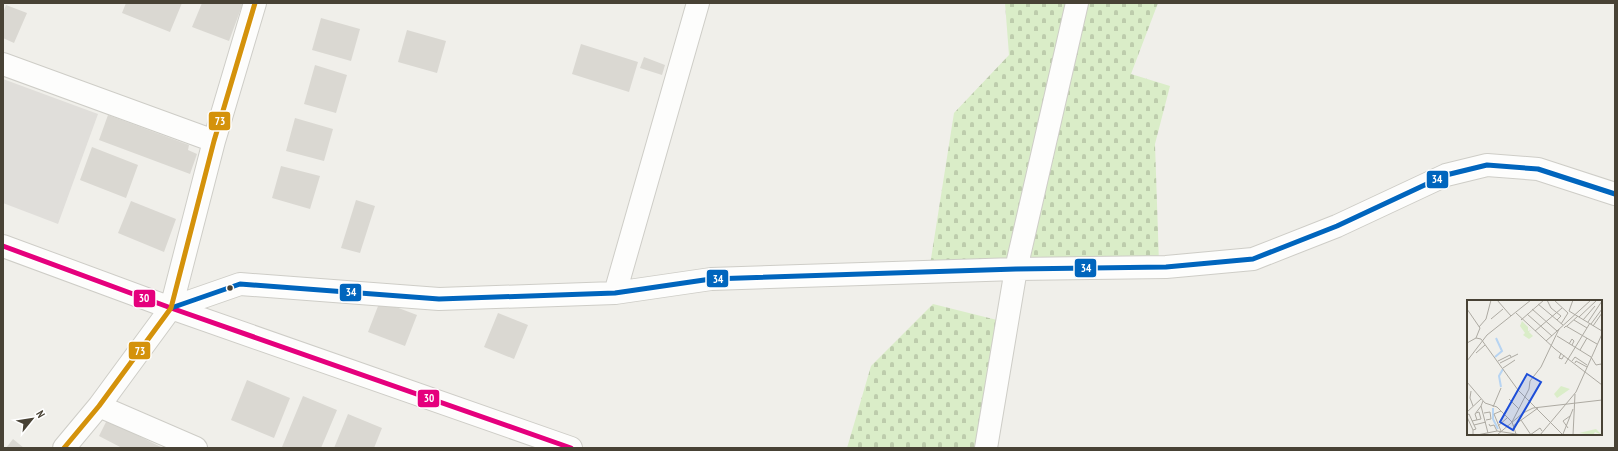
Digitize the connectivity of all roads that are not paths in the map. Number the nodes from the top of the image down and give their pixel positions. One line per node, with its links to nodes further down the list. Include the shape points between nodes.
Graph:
1 (255, 3): 5 (street)
2 (698, 3): 9 (street)
3 (1077, 3): 8 (street)
4 (3, 64): 5 (street)
5 (214, 141): 10 (street)
6 (1615, 194): 8 (street, via 1538,169 1487,165 1446,175 1337,226 1253,259 1166,267)
7 (3, 246): 10 (street)
8 (1016, 269): 9 (street, via 711,280); 15 (street)
9 (614, 293): 10 (street, via 439,299 240,284)
10 (171, 308): 11 (street); 14 (street)
11 (99, 406): 12 (street); 13 (street)
12 (64, 448)
13 (196, 448)
14 (571, 448)
15 (986, 448)

